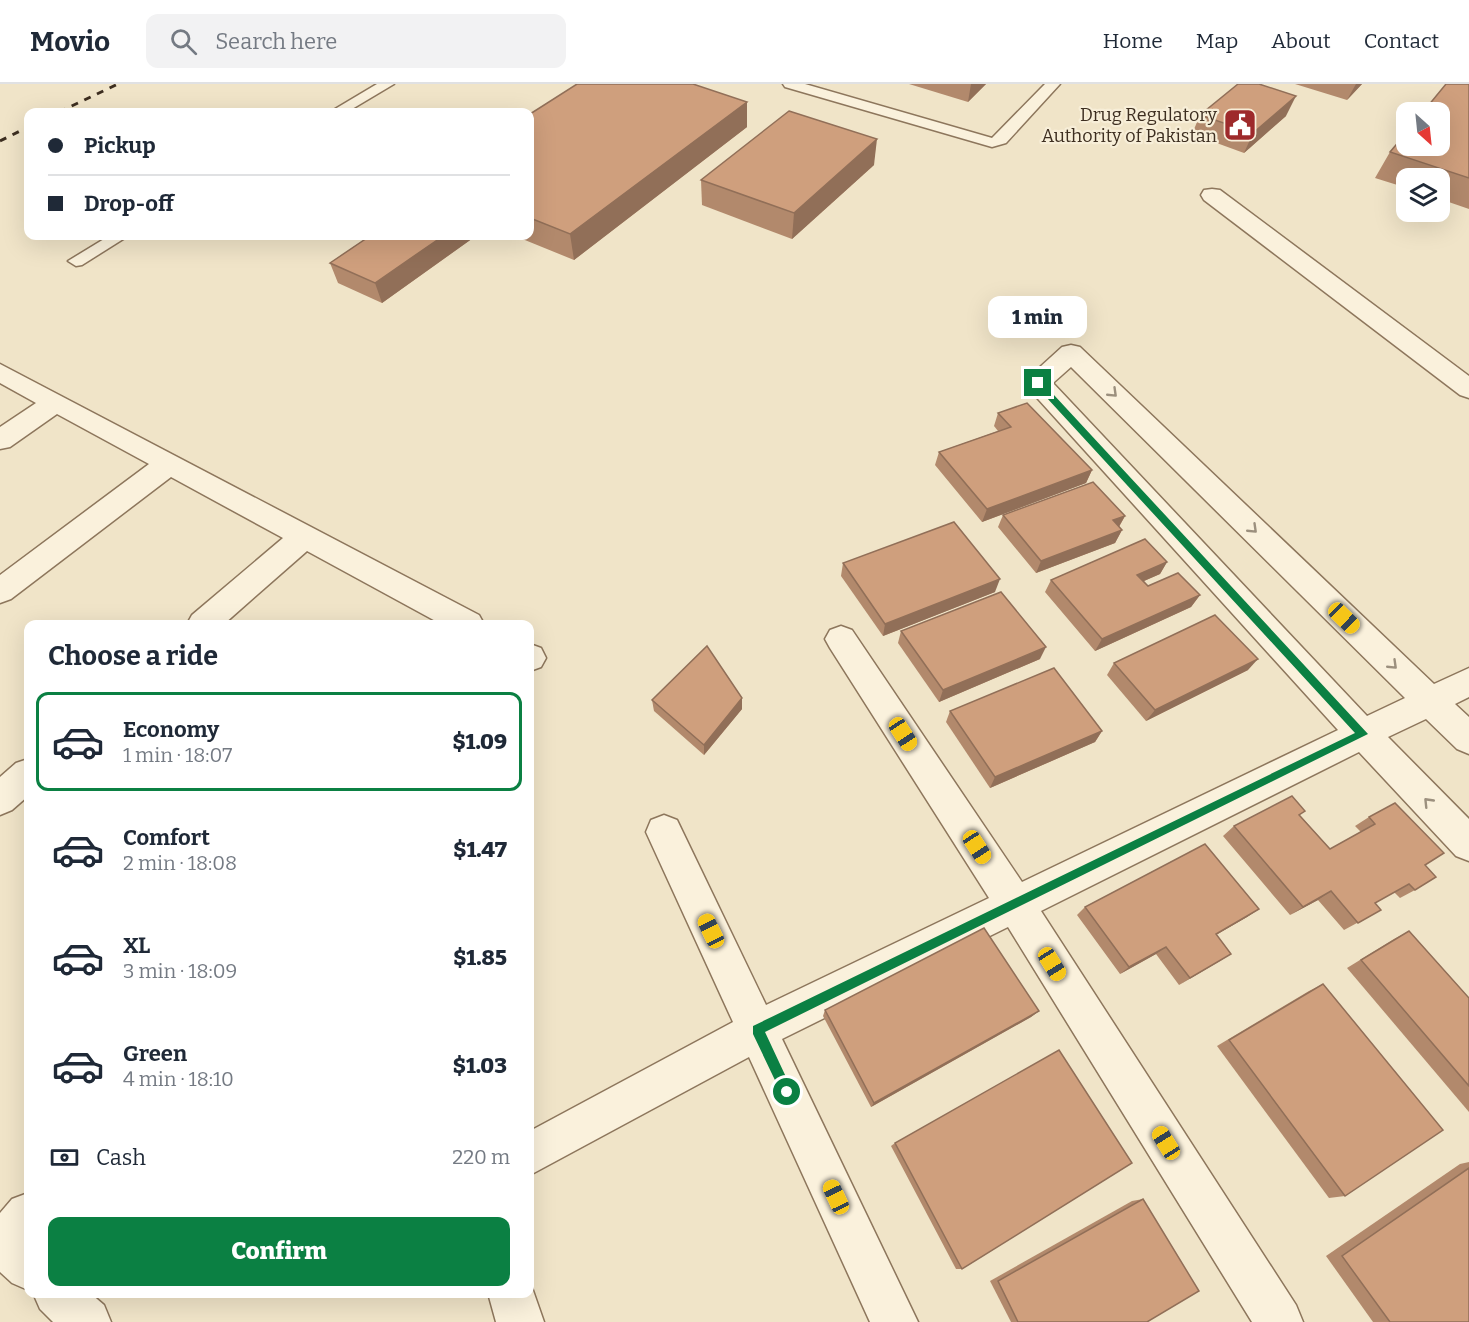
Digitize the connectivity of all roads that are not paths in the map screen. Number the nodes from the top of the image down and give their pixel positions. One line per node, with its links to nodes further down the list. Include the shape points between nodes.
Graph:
1 (387, 84): 4 (lane)
2 (790, 84): 3 (lane, via 992,143 1001,140)
3 (1053, 84)
4 (344, 108)
5 (1212, 195): 9 (street)
6 (113, 240): 7 (lane)
7 (76, 261)
8 (0, 372): 10 (street)
9 (1469, 389)
10 (56, 402): 11 (street); 12 (street)
11 (0, 440)
12 (169, 464): 13 (street); 14 (street)
13 (304, 536): 15 (street); 16 (street)
14 (0, 591)
15 (208, 620)
16 (461, 620)
17 (841, 639): 26 (street)
18 (1469, 682): 19 (street)
19 (1430, 701): 20 (street); 20 (street, one-way to 19, via 1038,383 1071,353); 21 (street)
20 (1363, 734): 25 (street, one-way to 20); 26 (street)
21 (1469, 739)
22 (24, 778): 23 (street)
23 (0, 799)
24 (664, 832): 27 (street)
25 (1469, 844)
26 (1015, 904): 27 (street); 34 (street)
27 (758, 1030): 28 (street); 33 (street)
28 (534, 1152)
29 (61, 1298): 31 (street)
30 (513, 1298): 32 (street)
31 (87, 1322)
32 (520, 1322)
33 (894, 1322)
34 (1279, 1322)

